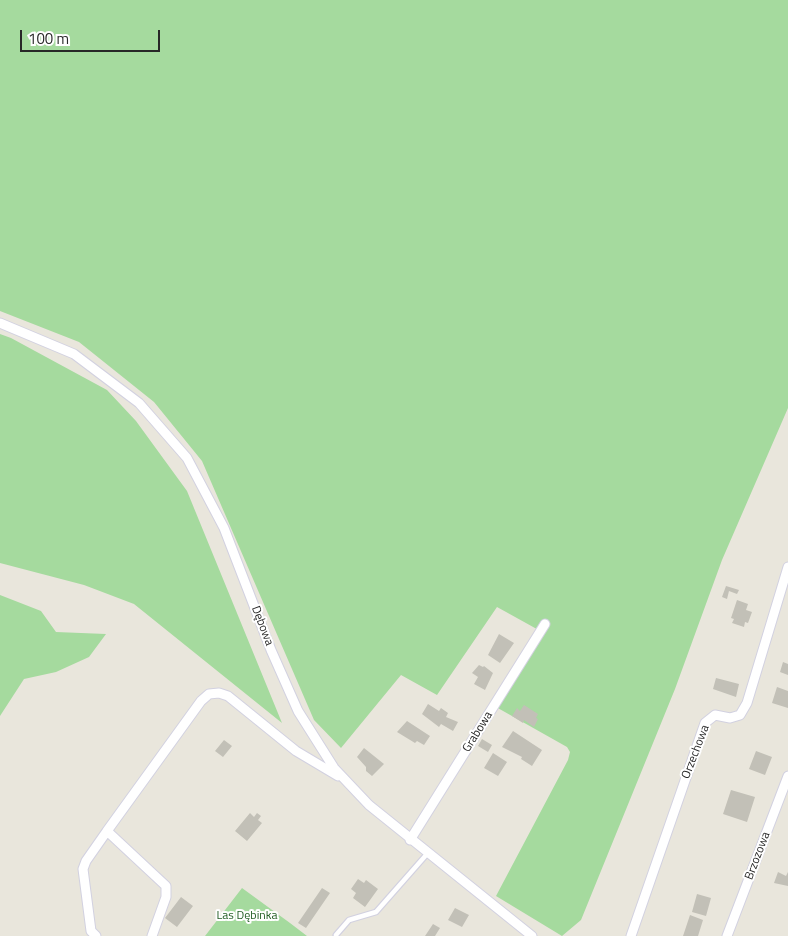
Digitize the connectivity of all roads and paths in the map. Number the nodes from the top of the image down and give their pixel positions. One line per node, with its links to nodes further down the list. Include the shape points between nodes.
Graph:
1 (0, 323): 5 (street, Dębowa, via 74,354 139,404 188,458 224,528 298,711 334,768)
2 (788, 567): 13 (street, Orzechowa, via 747,703 740,715 730,718 715,715 705,722)
3 (545, 624): 7 (street, Grabowa)
4 (788, 776): 14 (street, Brzozowa)
5 (347, 782): 6 (street, via 296,751 228,696 209,694); 7 (street, Dębowa)
6 (107, 831): 10 (street, via 83,868 91,931); 11 (street, via 166,886 166,897)
7 (410, 840): 8 (street, Dębowa)
8 (427, 854): 9 (lane, via 376,912 349,920); 12 (street, Dębowa)
9 (336, 935)
10 (96, 936)
11 (152, 936)
12 (532, 936)
13 (631, 936)
14 (727, 936)

